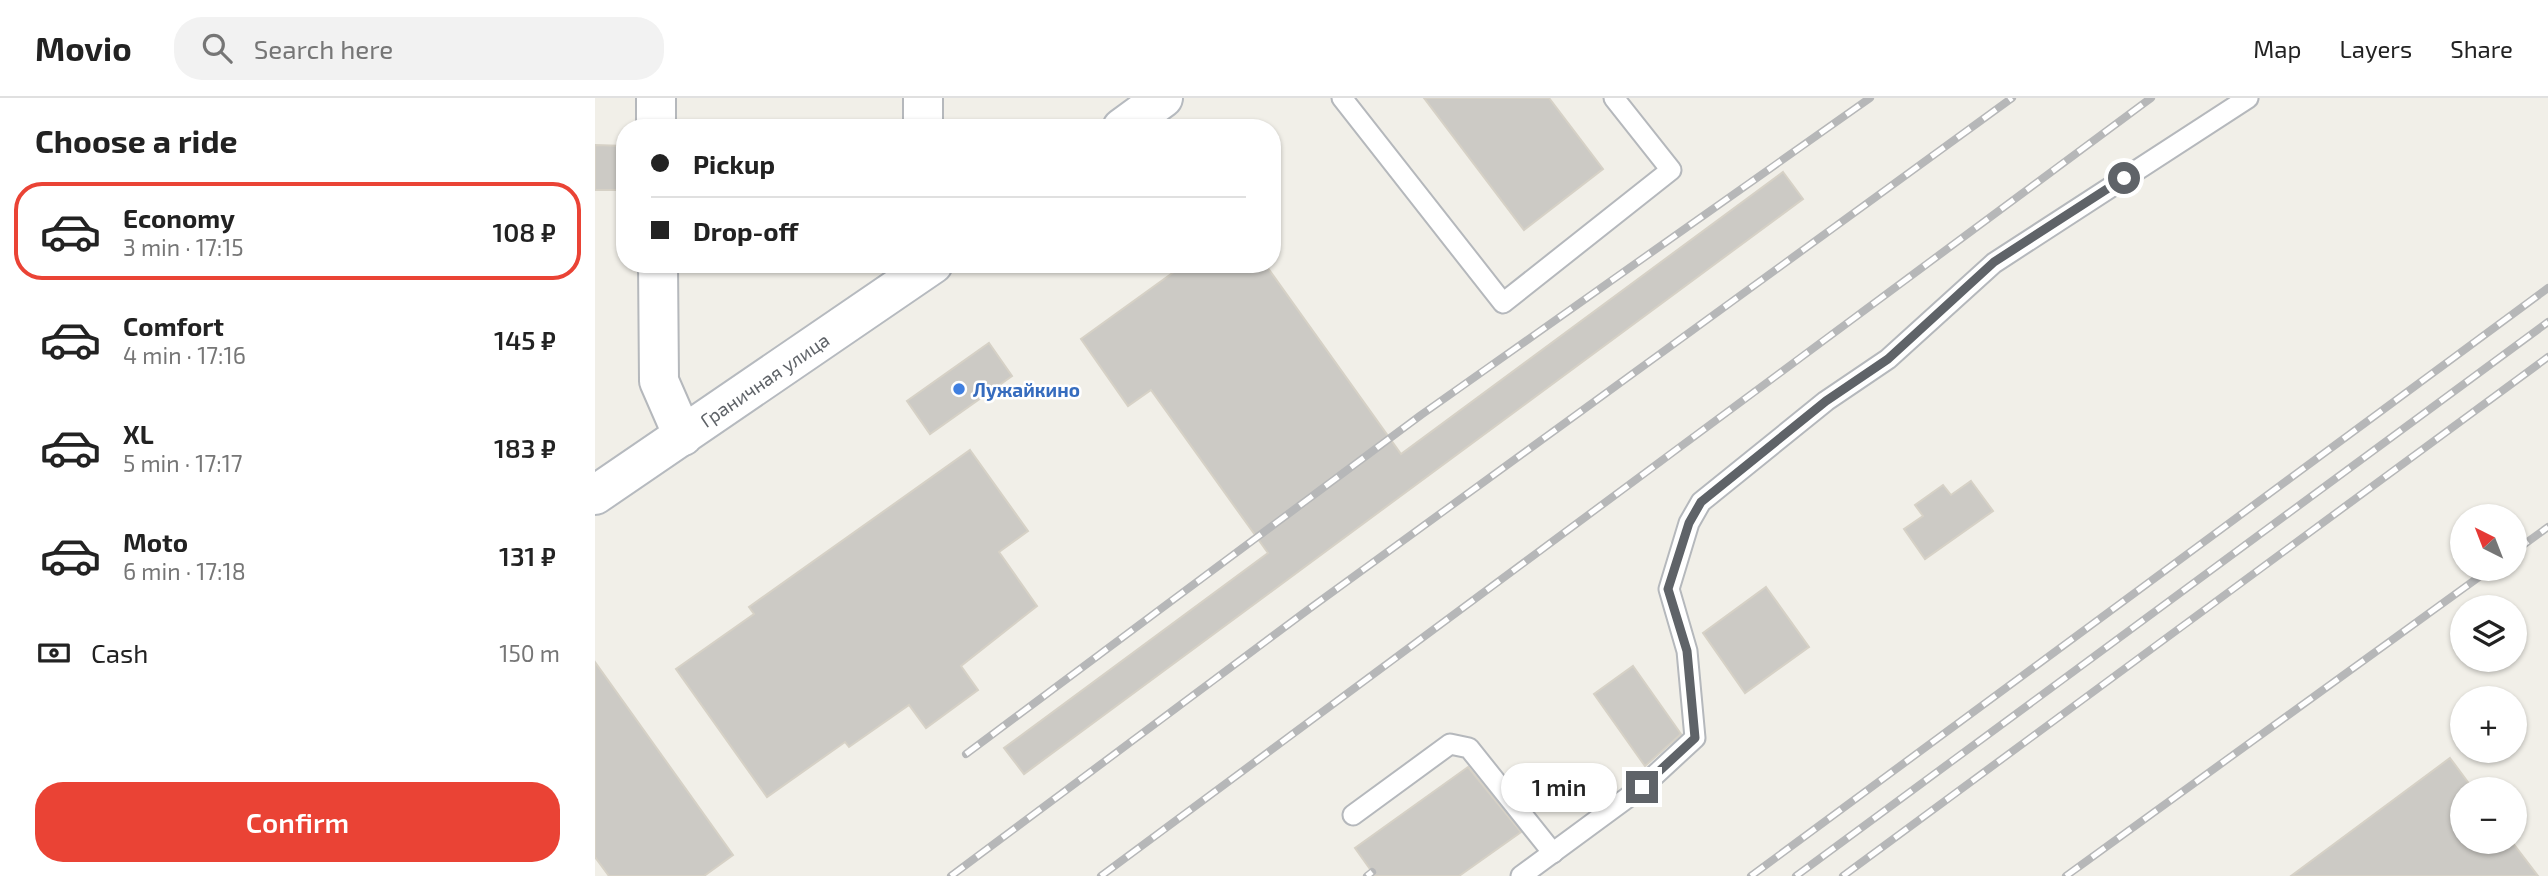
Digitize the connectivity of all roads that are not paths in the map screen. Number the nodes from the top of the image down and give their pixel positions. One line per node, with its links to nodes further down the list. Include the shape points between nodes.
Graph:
1 (656, 98): 7 (main road)
2 (923, 98): 8 (main road)
3 (1163, 98): 9 (main road)
4 (1342, 98): 5 (lane, via 1503,303 1671,170)
5 (1614, 98)
6 (2248, 98): 15 (lane, via 1994,262 1888,359 1826,401 1701,502 1689,523 1668,589 1687,651 1695,738 1642,787)
7 (656, 119)
8 (923, 119)
9 (1134, 119)
10 (657, 273): 12 (main road, via 659,381)
11 (920, 273): 12 (main road, Граничная улица)
12 (683, 436): 13 (main road, Граничная улица)
13 (595, 495)
14 (1353, 815): 15 (lane, via 1450,744 1469,748)
15 (1553, 853): 16 (lane)
16 (1521, 876)

